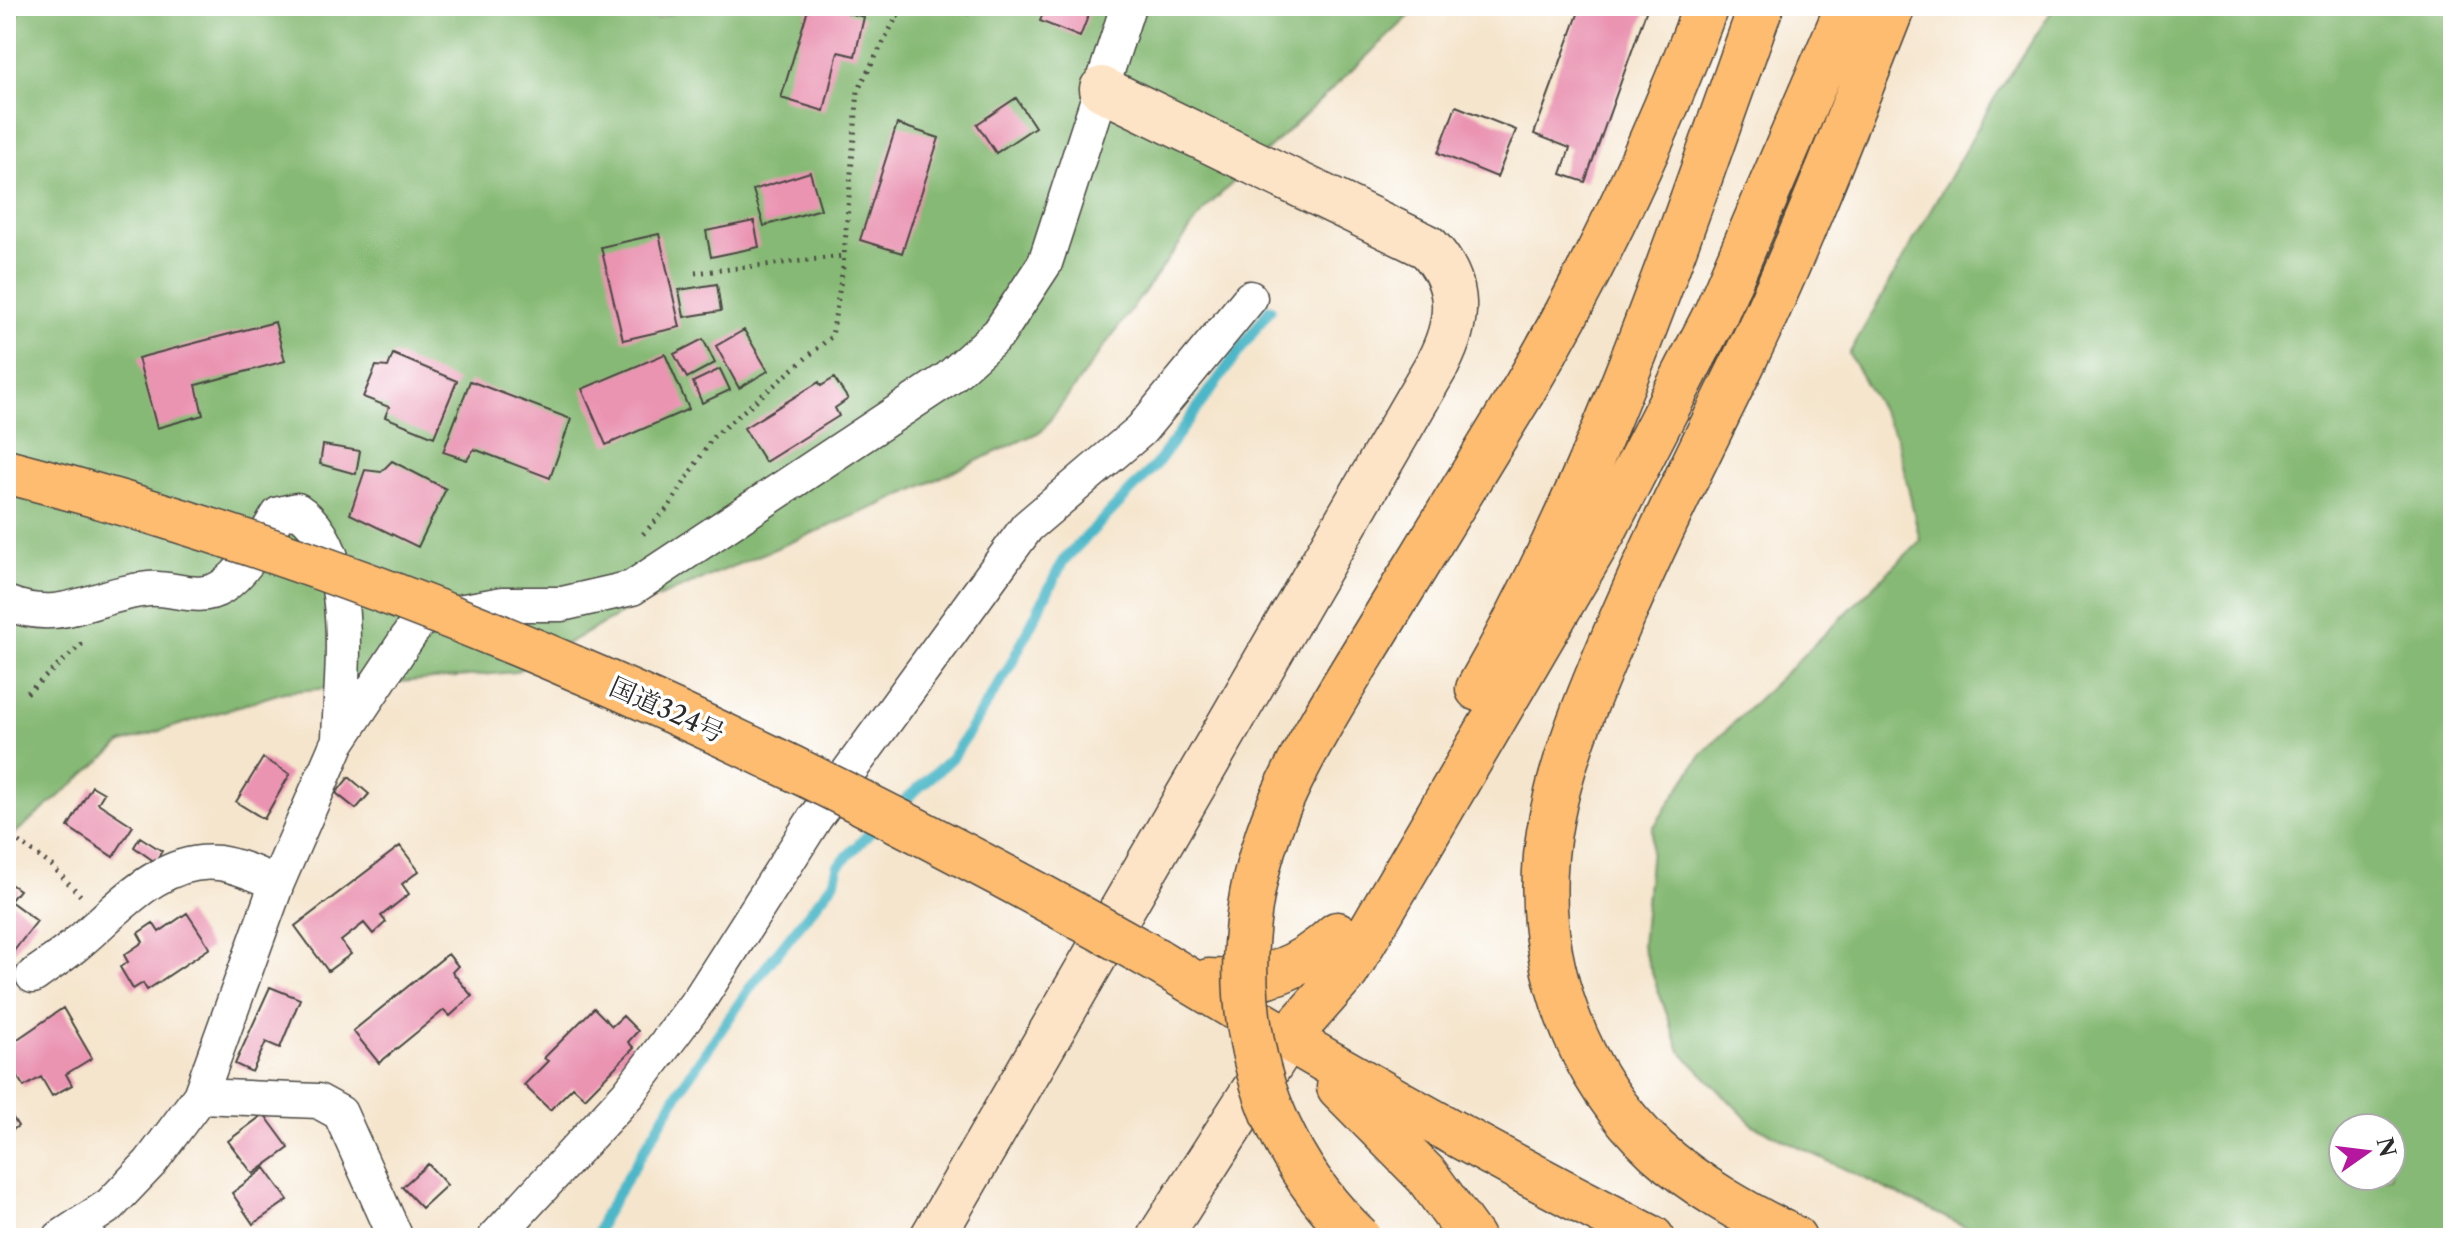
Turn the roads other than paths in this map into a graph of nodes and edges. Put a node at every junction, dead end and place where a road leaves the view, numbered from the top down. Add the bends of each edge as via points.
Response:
1 (1128, 6) edge
2 (1706, 6) edge
3 (1761, 6) edge
4 (1848, 6) edge
5 (1893, 6) edge
6 (1102, 89) junction
7 (1250, 298) dead end
8 (6, 471) edge
9 (6, 603) edge
10 (338, 742) junction
11 (277, 883) junction
12 (1337, 934) junction
13 (1168, 967) junction
14 (33, 976) dead end
15 (1287, 1039) junction
16 (200, 1096) junction
17 (60, 1238) edge
18 (396, 1238) edge
19 (495, 1238) edge
20 (932, 1238) edge
21 (1159, 1238) edge
22 (1359, 1238) edge
23 (1472, 1238) edge
24 (1652, 1238) edge
25 (1794, 1238) edge

1 - 6 street
2 - 22 highway, bridge via 1605,242 1523,391 1303,758 1271,827 1250,899 1244,995 1265,1094 1308,1178
3 - 12 highway via 1629,369 1542,570
4 - 15 highway via 1716,313 1604,531 1347,971
5 - 25 highway via 1759,330 1659,533 1598,672 1559,790 1546,855 1551,958 1581,1051 1613,1102 1685,1174
6 - 10 street via 1045,263 999,333 949,378 632,588 562,604 503,604 420,619
6 - 20 street via 1428,247 1450,276 1456,316 1438,363
7 - 19 street via 1141,430 1027,527 848,770 701,997 628,1094
8 - 13 highway, 国道324号, bridge via 235,537 667,708 930,836
9 - 10 street via 27,611 61,613 153,588 190,595 221,588 279,514 297,510 312,520 334,563 344,622
10 - 11 street
11 - 14 street via 217,863 160,876 124,899
11 - 16 street
12 - 13 highway via 1316,954 1276,975 1207,981
12 - 15 highway
13 - 15 highway, 国道324号
15 - 21 street
15 - 23 highway via 1393,1139
15 - 24 highway
16 - 17 street via 150,1163 110,1205
16 - 18 street via 318,1101 340,1113

